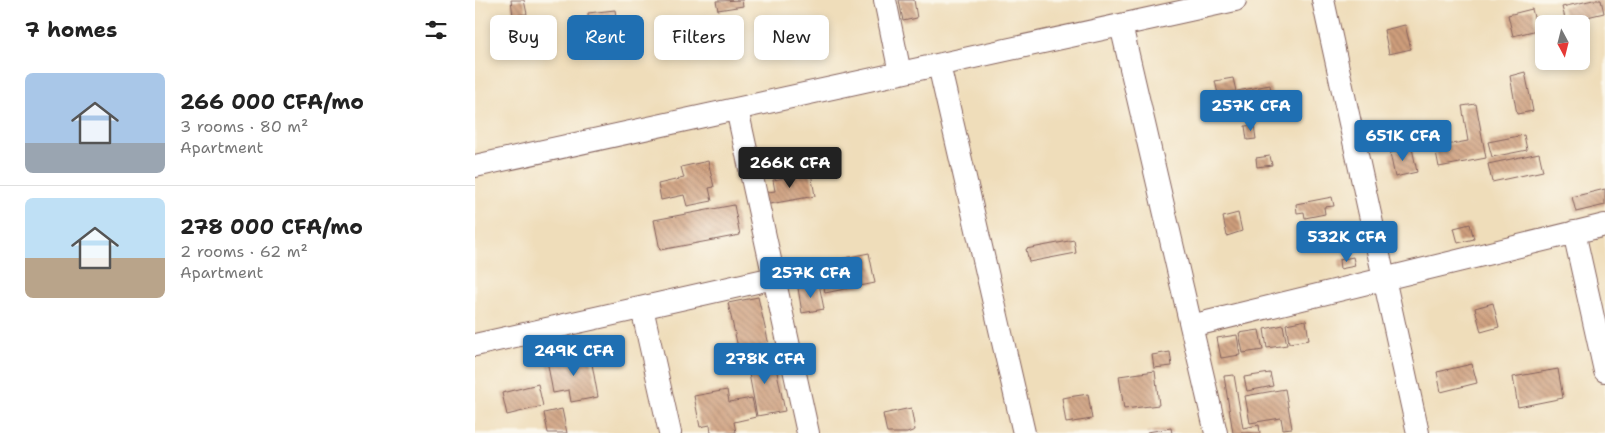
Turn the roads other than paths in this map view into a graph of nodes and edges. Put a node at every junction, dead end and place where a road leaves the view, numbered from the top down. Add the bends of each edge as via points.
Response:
1 (885, 0) edge
2 (1235, 0) edge
3 (1323, 0) edge
4 (1121, 25) junction
5 (939, 65) junction
6 (900, 73) junction
7 (737, 109) junction
8 (475, 166) edge
9 (1605, 225) edge
10 (1574, 232) junction
11 (774, 278) junction
12 (1384, 279) junction
13 (642, 308) junction
14 (1191, 326) junction
15 (475, 345) edge
16 (1605, 371) edge
17 (670, 433) edge
18 (808, 433) edge
19 (1024, 433) edge
20 (1216, 433) edge
21 (1418, 433) edge

1 - 6 street
2 - 4 street
3 - 12 street
4 - 5 street
4 - 14 street
5 - 6 street
5 - 19 street
6 - 7 street
7 - 8 street
7 - 11 street
9 - 10 street
10 - 12 street
10 - 16 street
11 - 13 street
11 - 18 street
12 - 14 street
12 - 21 street
13 - 15 street
13 - 17 street
14 - 20 street

